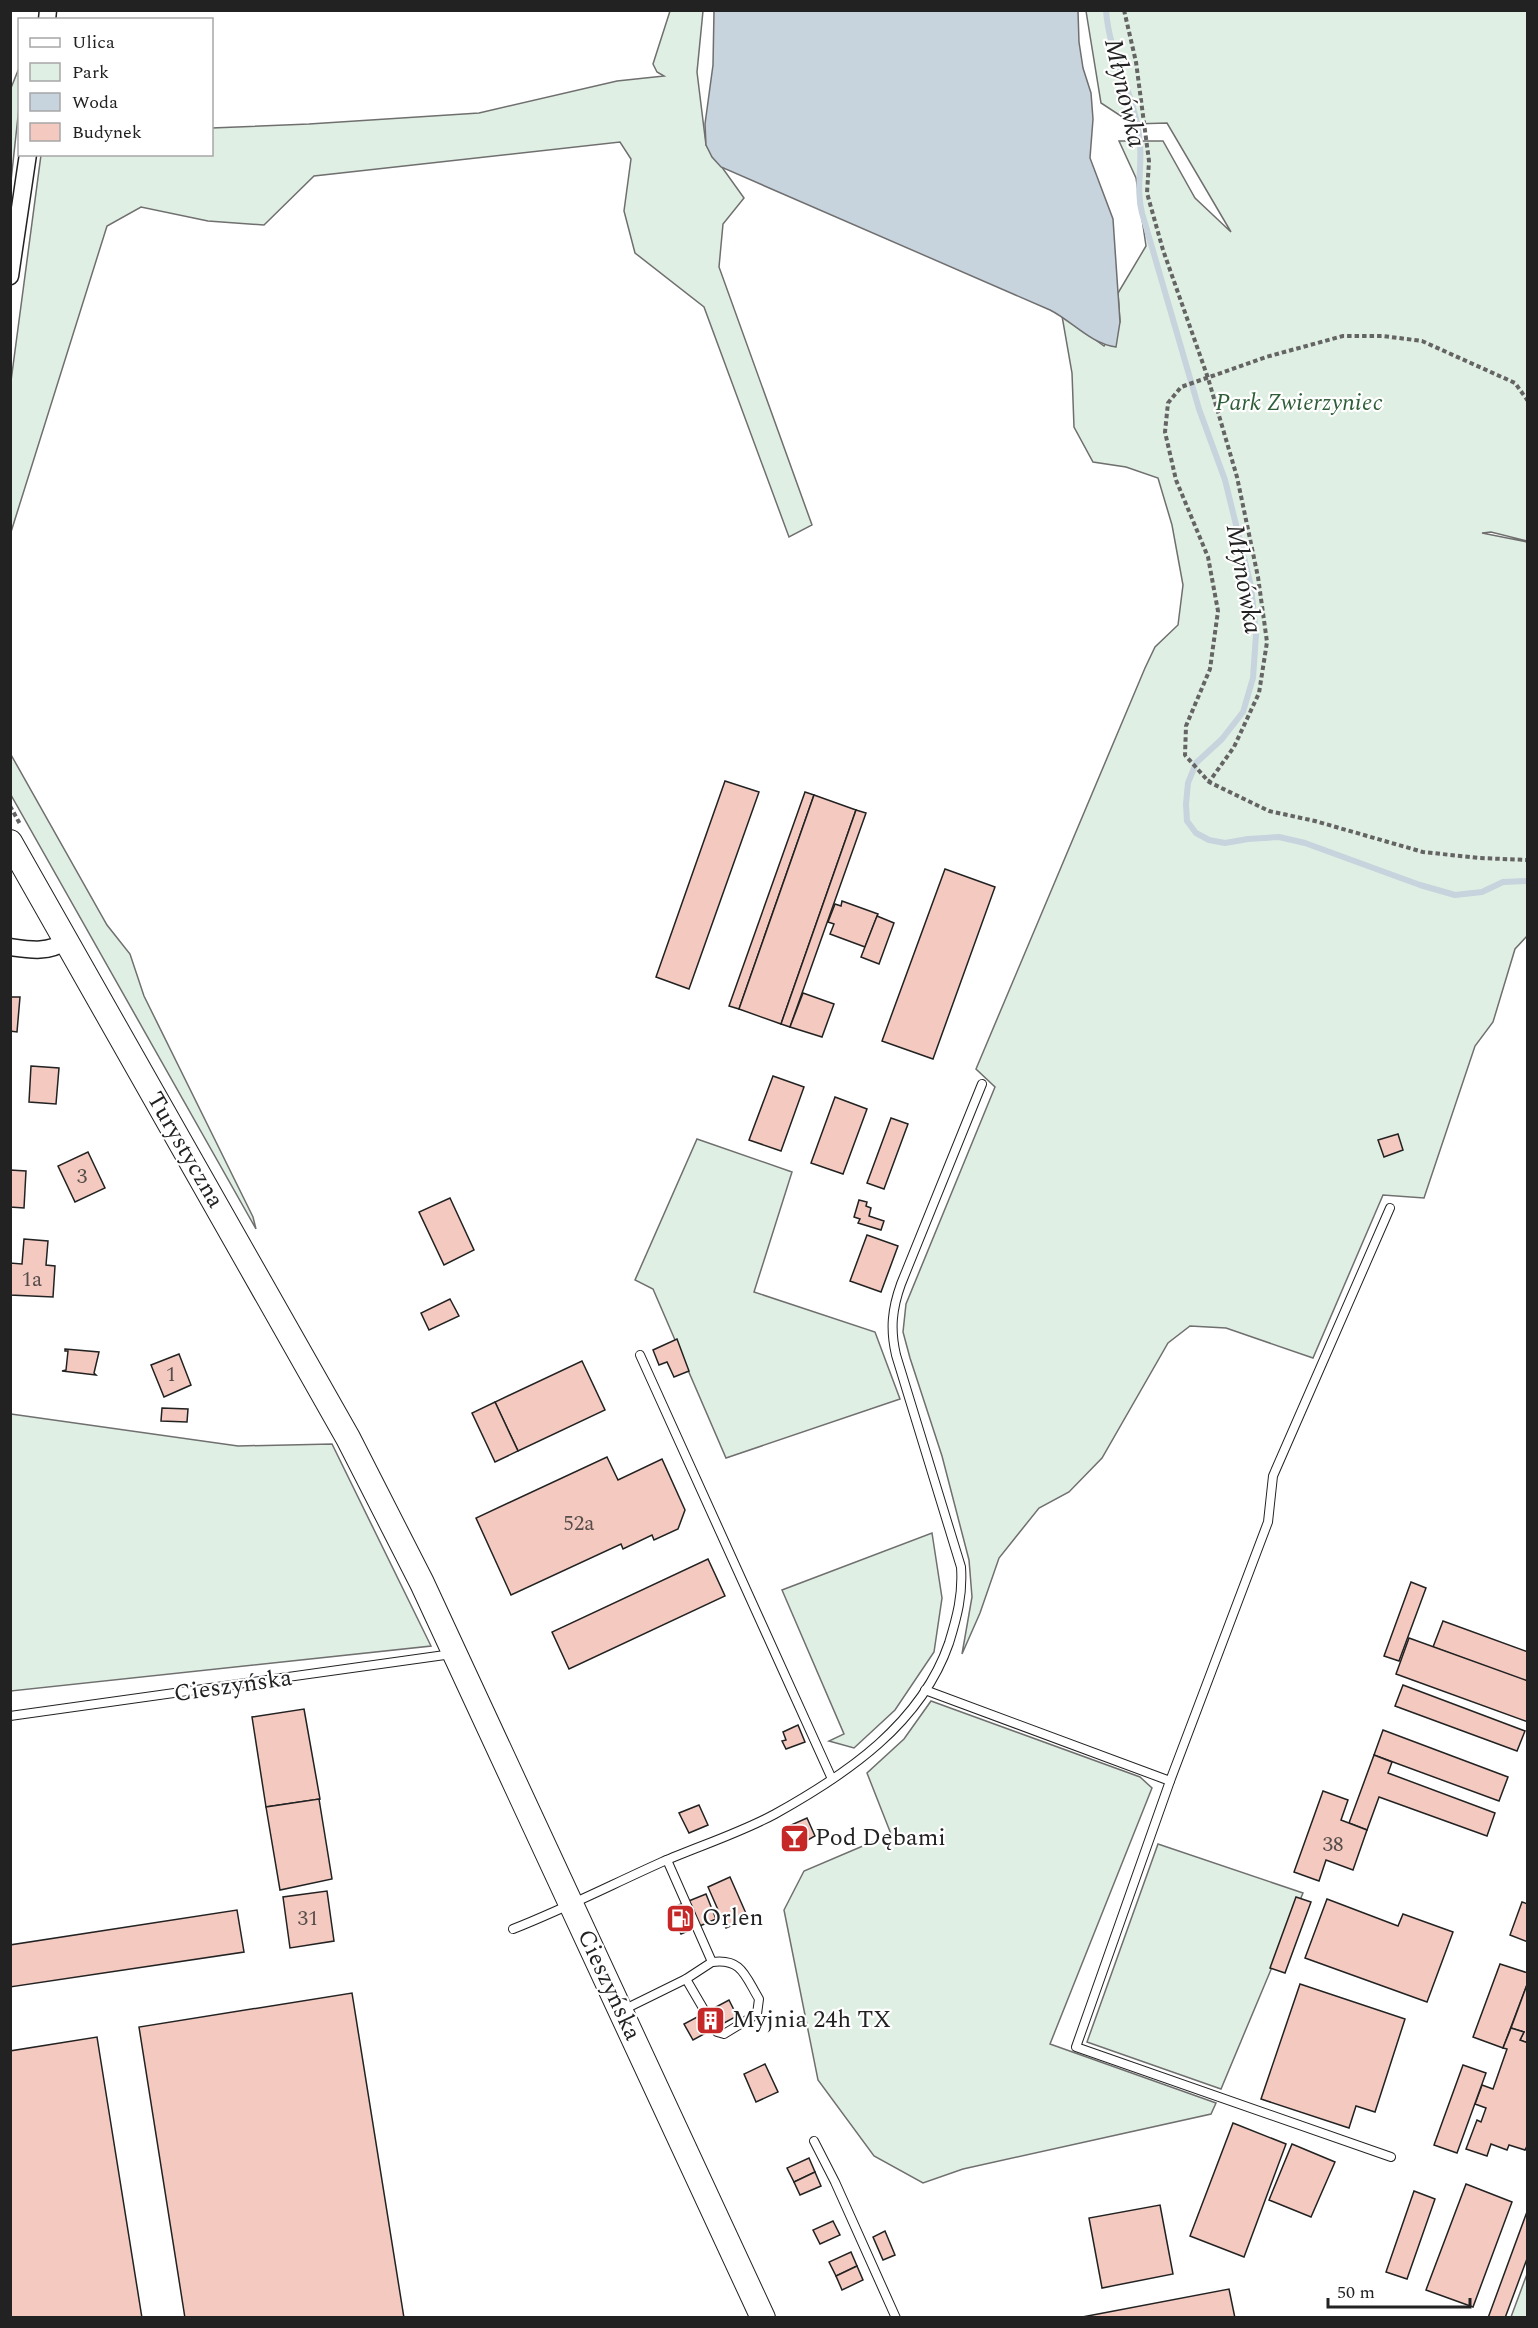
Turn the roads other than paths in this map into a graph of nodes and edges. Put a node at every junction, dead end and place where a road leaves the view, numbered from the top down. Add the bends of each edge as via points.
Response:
1 (28, 156) edge
2 (10, 276) edge
3 (10, 842) edge
4 (66, 942) junction
5 (10, 947) edge
6 (982, 1084) dead end
7 (1390, 1208) dead end
8 (640, 1355) dead end
9 (359, 1459) joint
10 (455, 1653) junction
11 (925, 1690) junction
12 (10, 1716) edge
13 (832, 1779) junction
14 (1170, 1781) junction
15 (667, 1860) junction
16 (571, 1903) junction
17 (513, 1929) dead end
18 (712, 1962) junction
19 (686, 1979) junction
20 (621, 2011) junction
21 (814, 2141) dead end
22 (1391, 2157) dead end
23 (763, 2318) edge
24 (896, 2318) edge

1 - 2 street
3 - 4 main road, Turystyczna
4 - 5 street via 44,951
4 - 9 main road, Turystyczna
6 - 11 lane via 901,1284 892,1319 896,1355 961,1567 961,1600 943,1660
7 - 14 lane via 1273,1476 1268,1522
8 - 13 lane
9 - 10 main road, Cieszyńska
10 - 12 lane, Cieszyńska
10 - 16 main road, Cieszyńska
11 - 13 lane via 892,1732
11 - 14 lane
13 - 15 lane via 774,1815
14 - 22 lane via 1076,2047
15 - 16 lane
15 - 18 lane
16 - 17 lane
16 - 20 main road, Cieszyńska
18 - 19 lane
18 - 19 lane via 736,1963 759,1999 757,2014 724,2034 717,2031
19 - 20 lane
20 - 23 main road, Cieszyńska
21 - 24 lane

